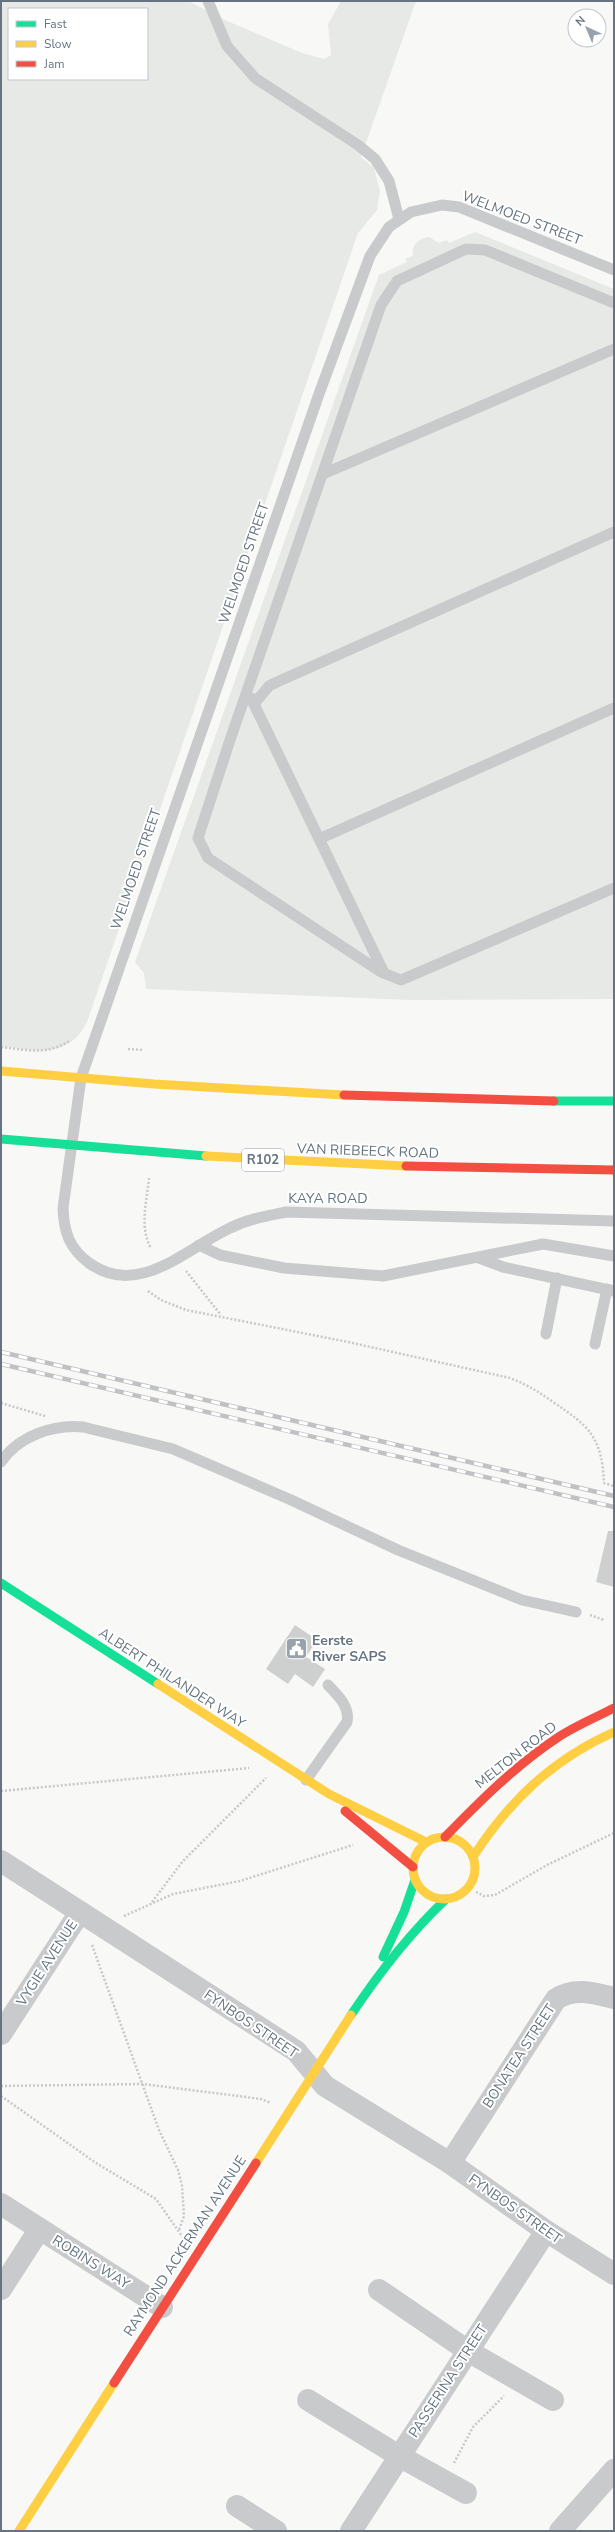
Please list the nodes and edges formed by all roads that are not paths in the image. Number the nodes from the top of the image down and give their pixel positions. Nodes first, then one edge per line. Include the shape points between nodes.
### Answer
1 (208, 1) edge
2 (399, 219) junction
3 (614, 270) edge
4 (614, 304) edge
5 (614, 349) edge
6 (323, 474) junction
7 (614, 532) edge
8 (247, 691) junction
9 (254, 704) junction
10 (614, 708) edge
11 (319, 839) junction
12 (614, 888) edge
13 (384, 974) junction
14 (1, 1071) edge
15 (81, 1078) junction
16 (614, 1100) edge
17 (1, 1139) edge
18 (71, 1147) junction
19 (614, 1170) edge
20 (614, 1221) edge
21 (199, 1245) junction
22 (614, 1256) edge
23 (478, 1258) junction
24 (557, 1278) junction
25 (610, 1290) edge
26 (546, 1334) dead end
27 (595, 1344) dead end
28 (1, 1462) edge
29 (1, 1583) edge
30 (576, 1612) dead end
31 (328, 1685) dead end
32 (614, 1708) edge
33 (614, 1732) edge
34 (306, 1780) junction
35 (329, 1794) junction
36 (445, 1837) junction
37 (426, 1842) junction
38 (473, 1857) junction
39 (1, 1861) edge
40 (413, 1867) junction
41 (415, 1880) junction
42 (446, 1899) junction
43 (80, 1912) junction
44 (376, 1977) junction
45 (614, 1998) edge
46 (1, 2034) edge
47 (313, 2072) junction
48 (450, 2163) junction
49 (1, 2204) edge
50 (40, 2230) junction
51 (546, 2231) junction
52 (614, 2274) edge
53 (1, 2289) edge
54 (378, 2290) dead end
55 (162, 2307) junction
56 (468, 2351) junction
57 (308, 2400) dead end
58 (553, 2400) dead end
59 (399, 2456) junction
60 (614, 2470) edge
61 (466, 2493) dead end
62 (237, 2506) dead end
63 (19, 2531) edge
64 (276, 2531) edge
65 (351, 2531) edge
66 (560, 2531) edge

1 - 2 lane via 227,46 250,73 358,145 384,170
2 - 3 lane, WELMOED STREET via 421,209 442,205 459,207
2 - 15 lane, WELMOED STREET via 389,227 370,256
4 - 6 lane via 485,250 466,249 397,282 381,305
5 - 6 lane
6 - 8 lane
7 - 9 lane via 277,682 269,686
8 - 9 lane
8 - 13 lane via 198,838 202,850 208,858 239,881
9 - 11 lane
10 - 11 lane
11 - 13 lane
12 - 13 lane via 410,977 401,980
14 - 15 street
15 - 16 street via 304,1094
15 - 18 lane, WELMOED STREET
17 - 18 street, VAN RIEBEECK ROAD / R102
18 - 19 street, VAN RIEBEECK ROAD / R102 via 279,1161 456,1169
18 - 21 lane, KAYA ROAD via 63,1208 64,1229 73,1246 85,1260 99,1270 118,1276 141,1275
20 - 21 lane, KAYA ROAD via 286,1212 248,1220
21 - 23 lane via 220,1255 284,1268 383,1276
22 - 23 lane via 543,1244
23 - 24 lane via 503,1267
24 - 25 lane
24 - 26 lane
25 - 27 lane
28 - 30 lane via 28,1438 57,1427 83,1427 173,1449 398,1550 522,1600
29 - 34 street, ALBERT PHILANDER WAY
31 - 34 lane via 348,1711 347,1722
32 - 36 street, MELTON ROAD via 557,1738 535,1754 496,1786
33 - 38 street via 589,1744 541,1777 490,1829
34 - 35 street, ALBERT PHILANDER WAY
35 - 37 street, ALBERT PHILANDER WAY
35 - 40 street, ALBERT PHILANDER WAY
36 - 37 street
36 - 38 street via 462,1843
37 - 40 street via 414,1857
38 - 42 street via 474,1870 468,1887
39 - 43 street, FYNBOS STREET
40 - 41 street
41 - 42 street via 428,1894
41 - 44 street, RAYMOND ACKERMAN AVENUE
42 - 44 street, RAYMOND ACKERMAN AVENUE via 420,1924
43 - 46 street, VYGIE AVENUE
43 - 47 street, FYNBOS STREET via 296,2052
44 - 47 street, RAYMOND ACKERMAN AVENUE
45 - 48 street, BONATEA STREET via 580,1992 556,1999
47 - 48 street, FYNBOS STREET via 330,2089
47 - 55 street, RAYMOND ACKERMAN AVENUE
48 - 51 street, FYNBOS STREET
49 - 50 street, ROBINS WAY
50 - 53 street, ROBINS WAY
50 - 55 street, ROBINS WAY
51 - 52 street, FYNBOS STREET
51 - 56 street, PASSERINA STREET
54 - 56 street
55 - 63 street, RAYMOND ACKERMAN AVENUE
56 - 58 street
56 - 59 street, PASSERINA STREET
57 - 59 street
59 - 61 street
59 - 65 street, PASSERINA STREET
60 - 66 street
62 - 64 street

